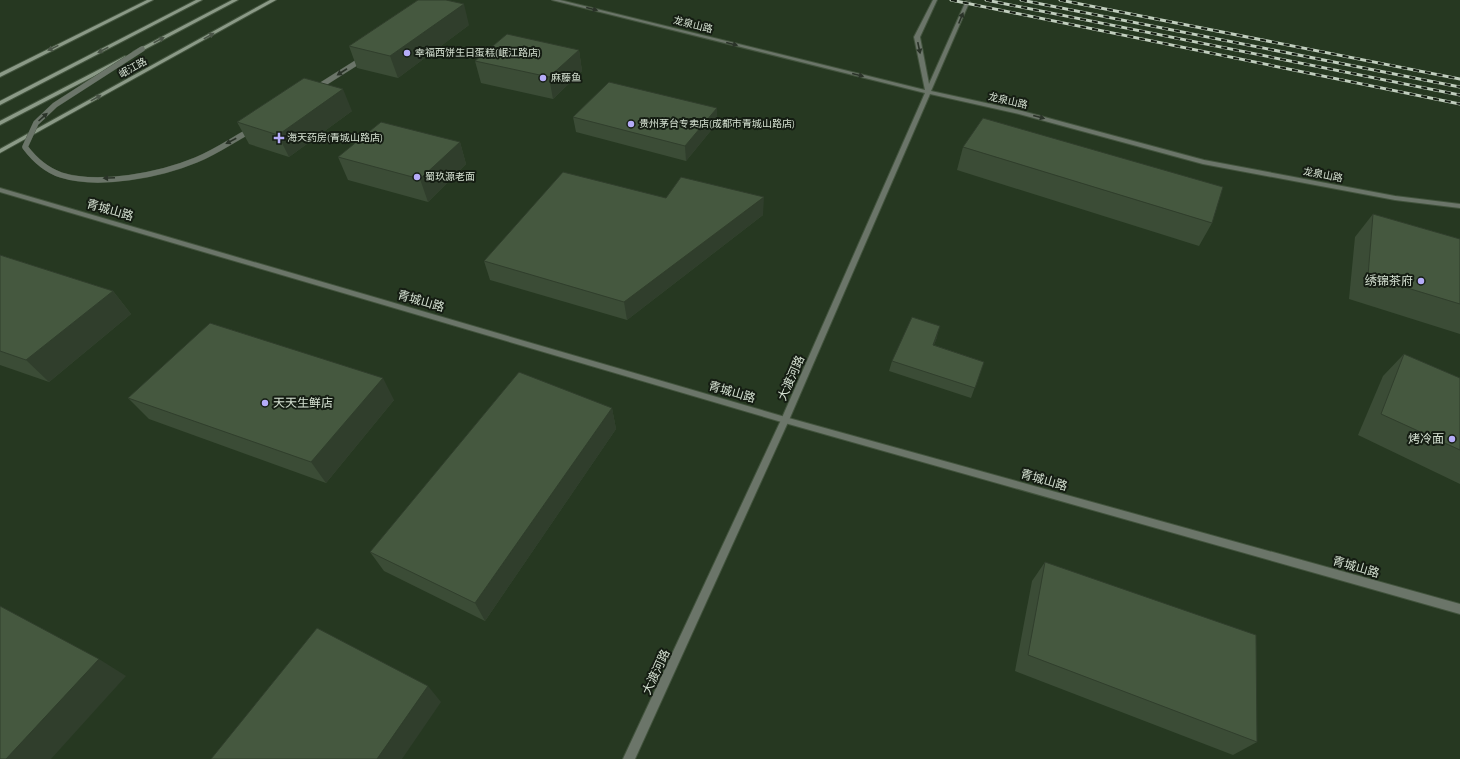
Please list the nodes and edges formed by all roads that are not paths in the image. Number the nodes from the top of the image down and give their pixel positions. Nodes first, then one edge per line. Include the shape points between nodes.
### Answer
1 (151, 0) edge
2 (200, 0) edge
3 (236, 0) edge
4 (274, 0) edge
5 (554, 0) edge
6 (935, 0) edge
7 (967, 4) dead end
8 (142, 49) junction
9 (368, 55) edge
10 (0, 75) edge
11 (928, 92) junction
12 (307, 94) edge
13 (0, 103) edge
14 (0, 123) edge
15 (261, 124) edge
16 (0, 151) edge
17 (0, 190) edge
18 (1460, 206) edge
19 (785, 420) junction
20 (1460, 609) edge
21 (629, 759) edge

1 -> 10 main road
2 -> 13 main road
8 -> 3 main road, 岷江路
16 -> 4 main road, 岷江路
5 -> 11 street, 龙泉山路
6 -> 11 street via 917,37
11 -> 7 street, 大渡河路
8 - 14 main road, 岷江路, bridge
15 -> 8 street, bridge via 196,160 133,177 90,179 61,175 36,162 25,147 36,123 55,105
9 -> 12 street, bridge
11 -> 18 street, 龙泉山路 via 1020,112 1203,162 1395,198
11 - 19 street, 大渡河路
17 - 19 street, 青城山路
19 - 20 street, 青城山路
19 - 21 street, 大渡河路

